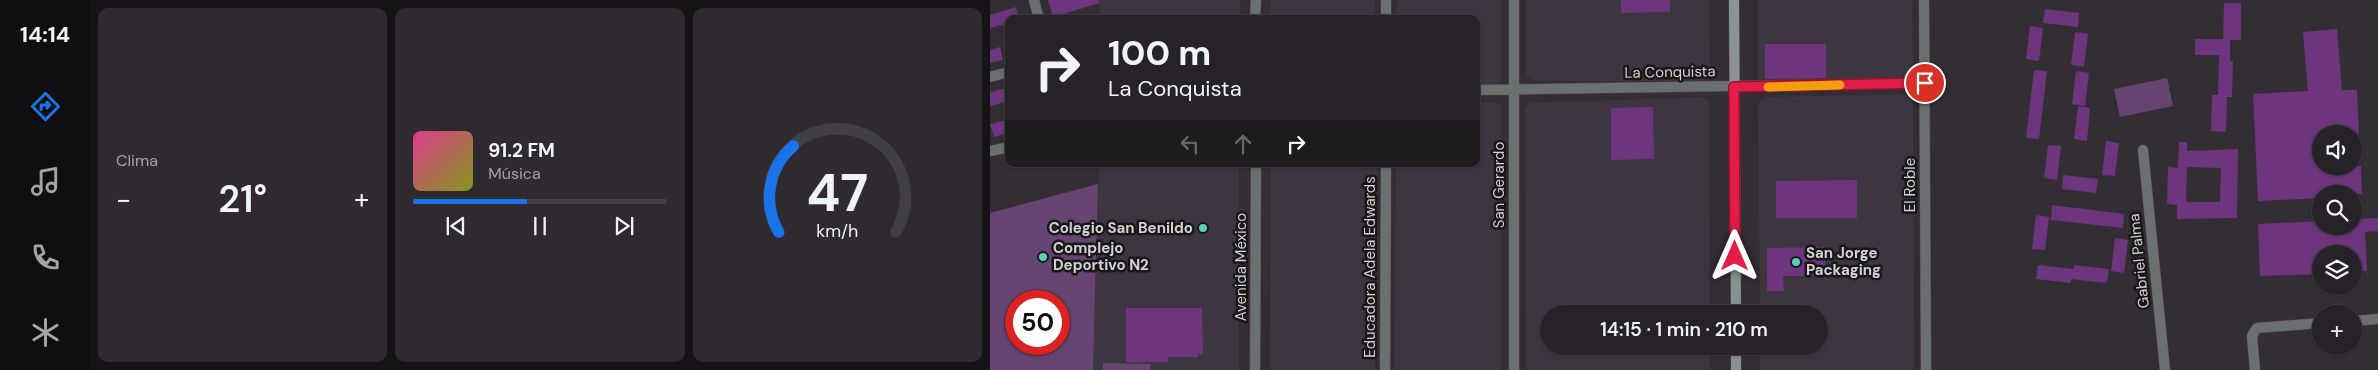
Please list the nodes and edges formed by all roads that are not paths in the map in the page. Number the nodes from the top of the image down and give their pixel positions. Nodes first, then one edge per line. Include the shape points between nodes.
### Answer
1 (1034, 0) edge
2 (1256, 0) edge
3 (1386, 0) edge
4 (1514, 0) edge
5 (1734, 0) edge
6 (1924, 0) edge
7 (1038, 15) edge
8 (1255, 15) edge
9 (1386, 15) edge
10 (1005, 73) edge
11 (990, 76) edge
12 (1925, 83) junction
13 (1734, 87) junction
14 (1480, 90) edge
15 (1514, 90) junction
16 (1005, 148) edge
17 (2143, 150) dead end
18 (990, 151) edge
19 (1256, 167) edge
20 (1386, 167) edge
21 (1736, 305) edge
22 (2378, 319) edge
23 (2362, 320) edge
24 (2312, 324) edge
25 (1736, 355) edge
26 (1256, 370) edge
27 (1385, 370) edge
28 (1514, 370) edge
29 (1736, 370) edge
30 (1926, 370) edge
31 (2165, 370) edge
32 (2255, 370) edge

1 - 7 street
2 - 8 street
3 - 9 street
4 - 15 street, San Gerardo
5 - 13 main road
6 - 12 street, El Roble
10 - 11 street
12 - 13 street, La Conquista
12 - 30 street, El Roble
13 - 15 street, La Conquista
13 - 21 main road
14 - 15 street, La Conquista
15 - 28 street, San Gerardo
16 - 18 street
17 - 31 street, Gabriel Palma
19 - 26 street, Avenida México
20 - 27 street, Educadora Adela Edwards
22 - 23 street
24 - 32 street via 2257,328 2252,336
25 - 29 main road

